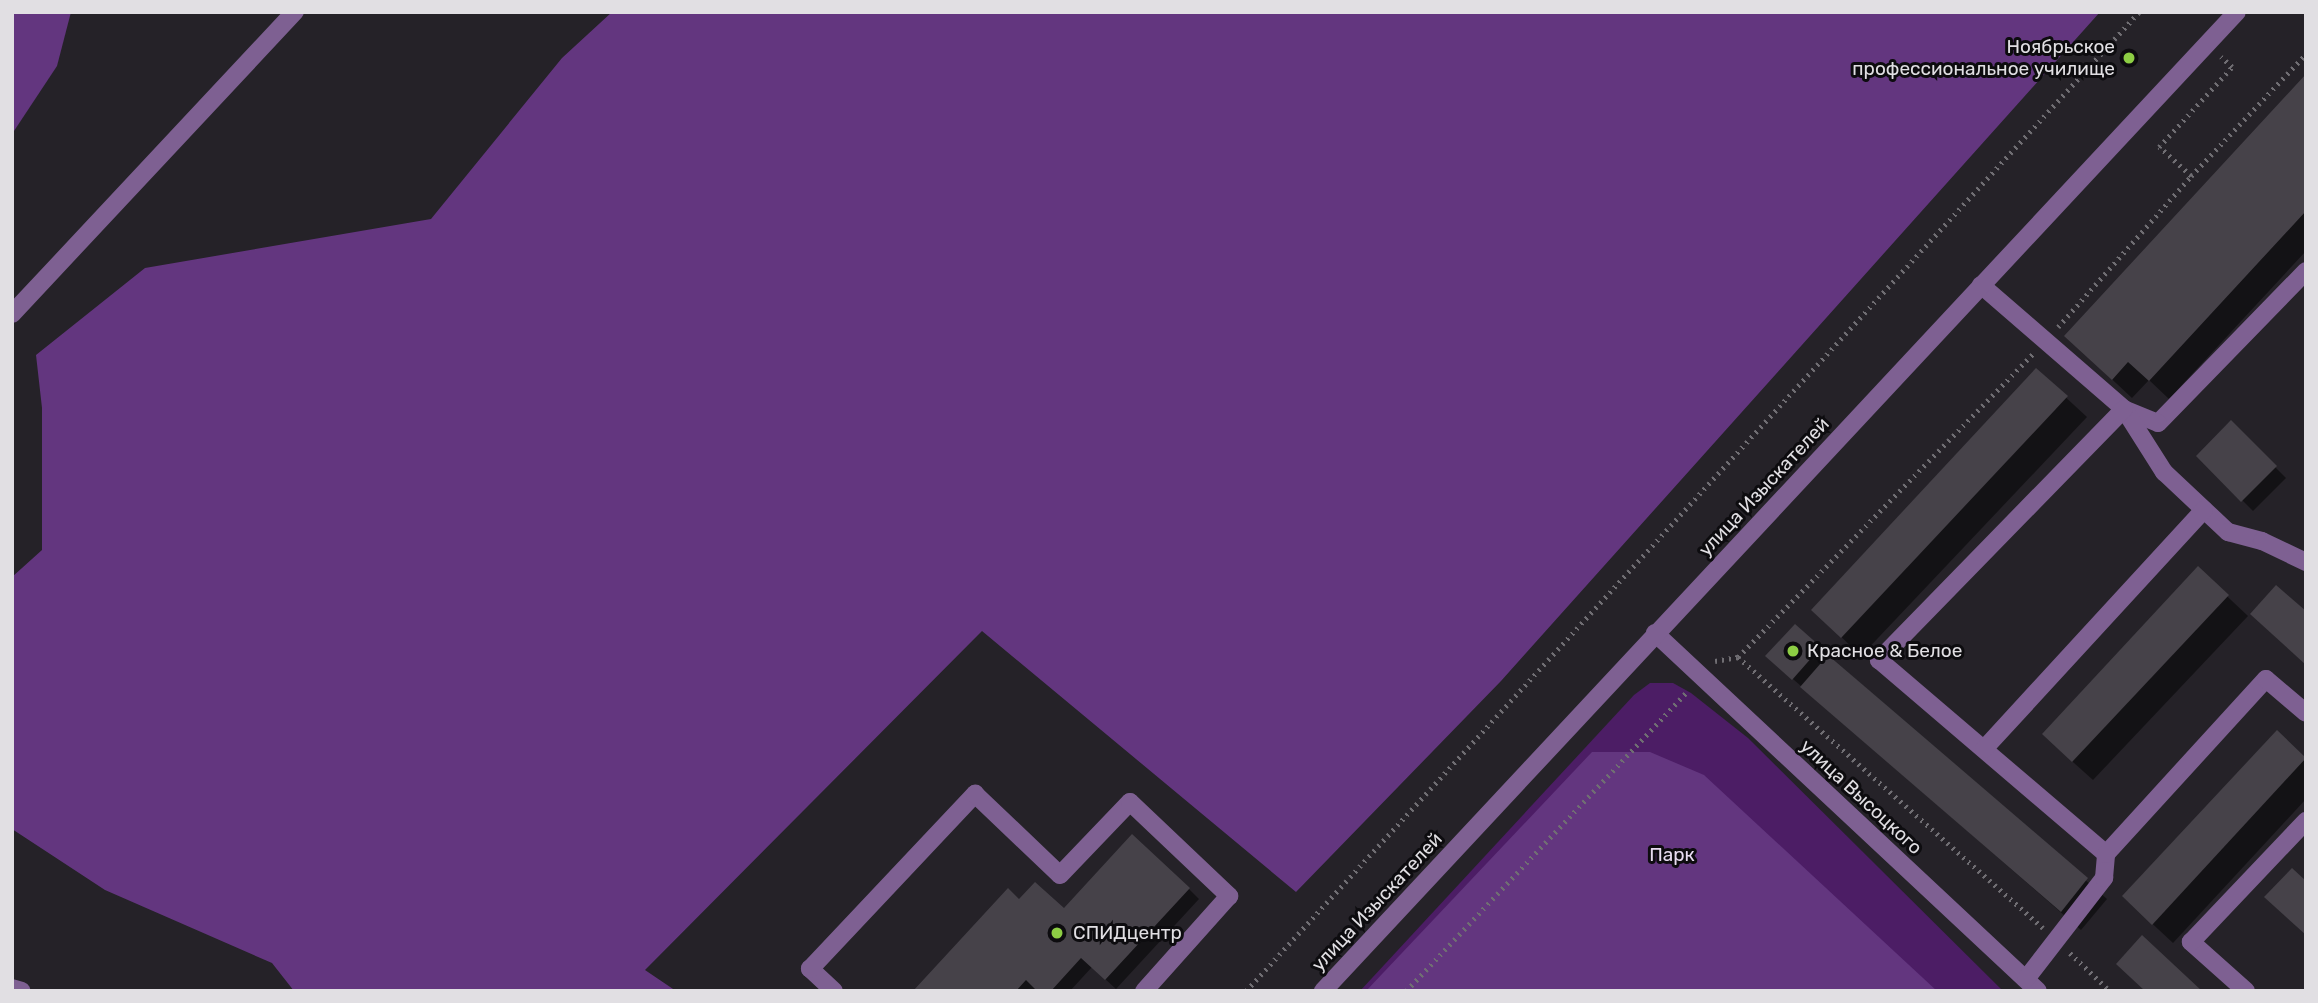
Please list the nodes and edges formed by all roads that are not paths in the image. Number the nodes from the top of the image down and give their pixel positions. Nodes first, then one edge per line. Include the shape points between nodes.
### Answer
1 (295, 12) edge
2 (2236, 12) edge
3 (2306, 271) edge
4 (1981, 285) junction
5 (12, 314) edge
6 (2124, 409) junction
7 (2204, 510) junction
8 (2306, 562) edge
9 (1656, 633) junction
10 (2306, 713) edge
11 (1984, 749) junction
12 (2304, 825) edge
13 (2106, 854) junction
14 (2032, 985) edge
15 (12, 988) edge
16 (22, 991) edge
17 (834, 991) edge
18 (1144, 991) edge
19 (1323, 991) edge
20 (2246, 991) edge

1 - 5 street
2 - 4 street, улица Изыскателей
3 - 6 street via 2158,423
4 - 6 street
4 - 9 street, улица Изыскателей
6 - 7 street via 2164,472
6 - 11 street via 1880,660
7 - 8 street via 2228,532 2262,541
7 - 11 street
9 - 14 street, улица Высоцкого
9 - 19 street, улица Изыскателей
10 - 13 street via 2266,679
11 - 13 street
12 - 20 street via 2191,942
13 - 14 street via 2105,878 2057,940
15 - 16 street
17 - 18 street via 810,970 975,794 1060,874 1130,802 1229,896

